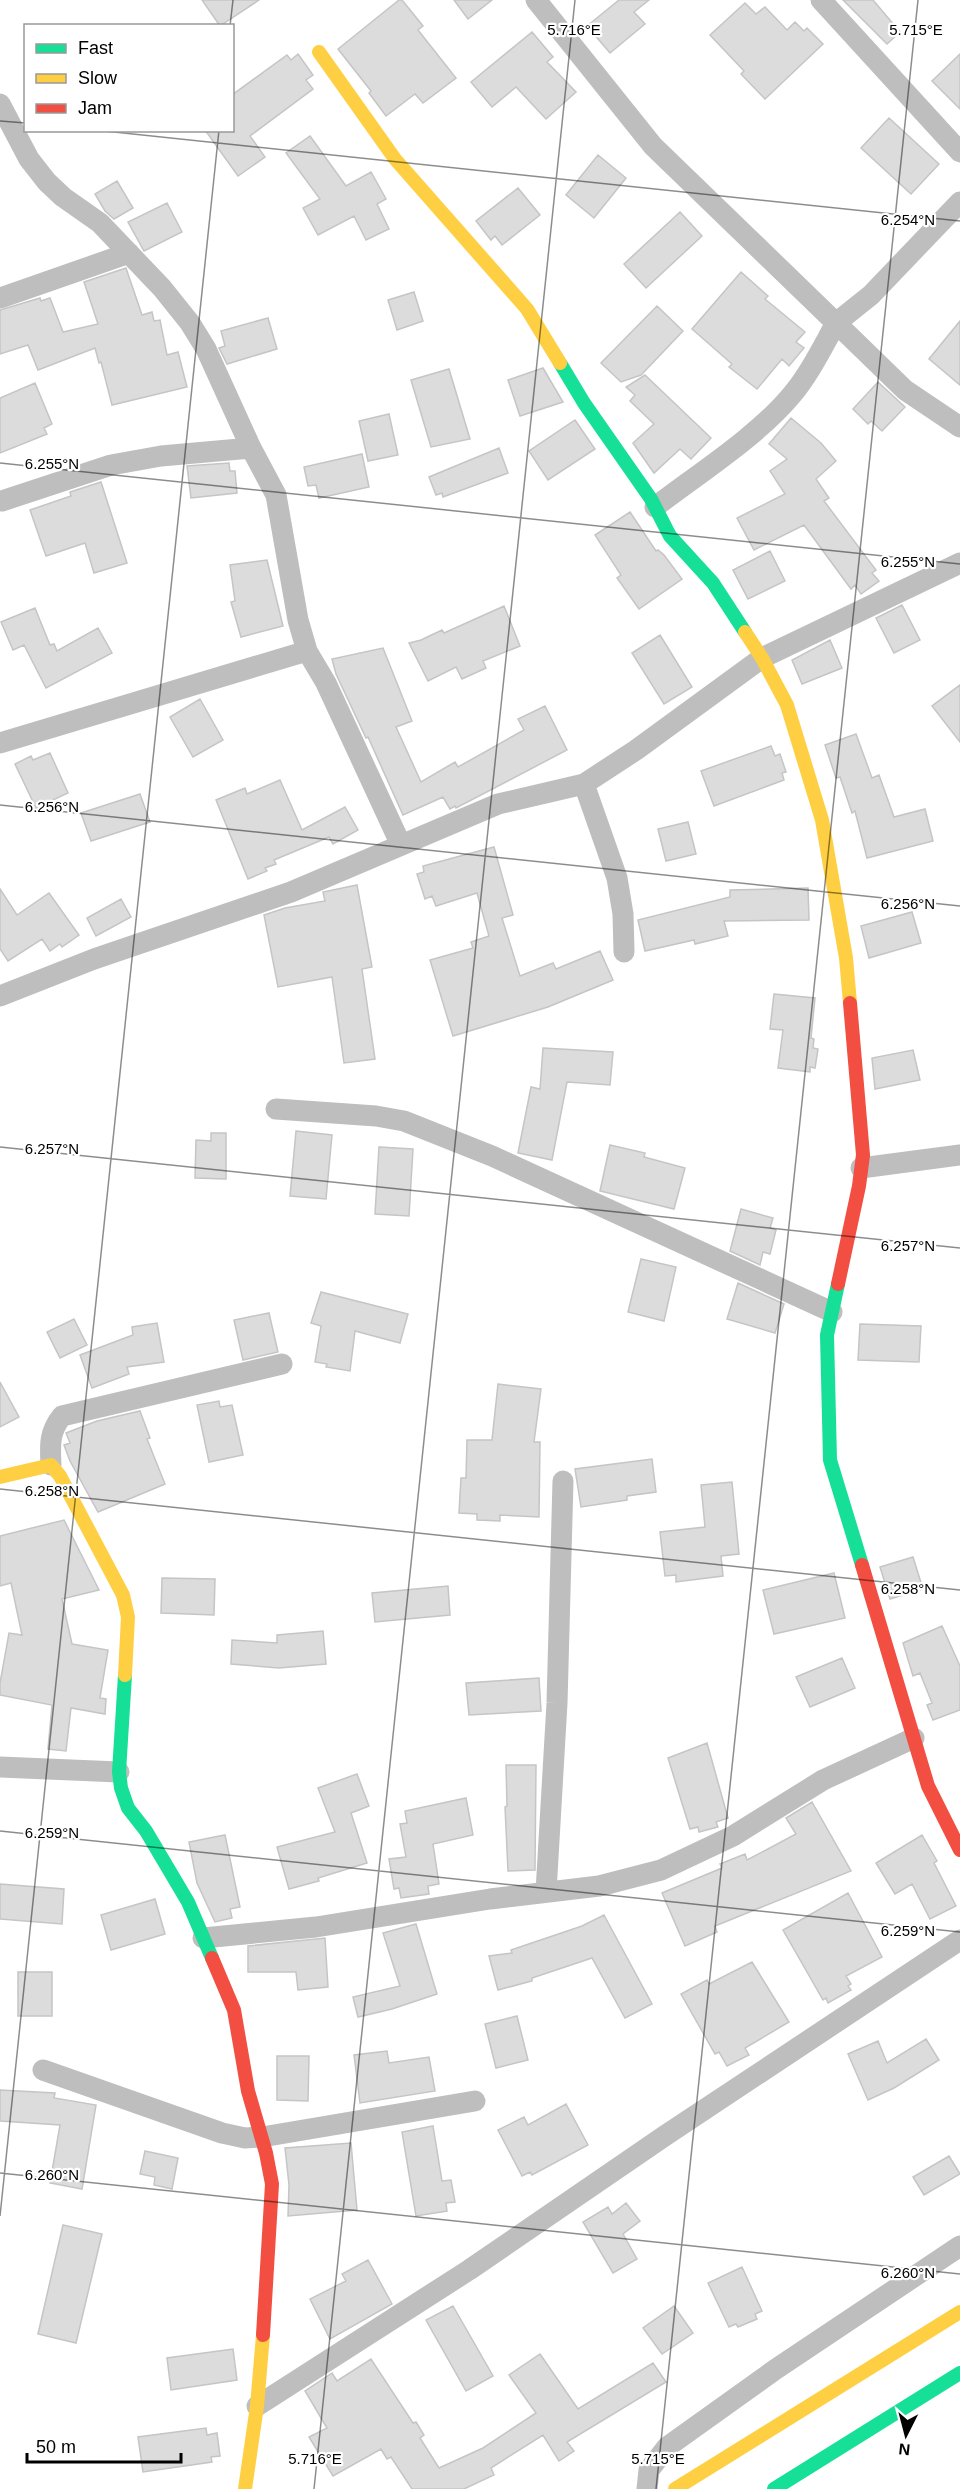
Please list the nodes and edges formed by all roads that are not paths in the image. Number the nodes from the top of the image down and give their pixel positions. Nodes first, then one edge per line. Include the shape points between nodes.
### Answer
1 (536, 0) edge
2 (821, 0) edge
3 (319, 52) dead end
4 (0, 104) edge
5 (960, 152) edge
6 (960, 202) edge
7 (129, 253) junction
8 (0, 298) edge
9 (836, 323) junction
10 (960, 427) edge
11 (251, 448) junction
12 (2, 501) edge
13 (655, 507) junction
14 (960, 563) edge
15 (307, 651) junction
16 (762, 658) junction
17 (0, 743) edge
18 (584, 784) junction
19 (401, 845) junction
20 (624, 952) dead end
21 (0, 996) edge
22 (276, 1109) dead end
23 (960, 1155) edge
24 (861, 1168) junction
25 (832, 1312) junction
26 (282, 1364) dead end
27 (51, 1465) junction
28 (0, 1477) edge
29 (563, 1481) dead end
30 (914, 1738) junction
31 (0, 1767) edge
32 (119, 1772) junction
33 (960, 1850) edge
34 (546, 1892) junction
35 (203, 1938) junction
36 (960, 1940) edge
37 (43, 2070) dead end
38 (475, 2101) dead end
39 (262, 2137) junction
40 (960, 2247) edge
41 (960, 2312) edge
42 (960, 2373) edge
43 (257, 2406) junction
44 (245, 2489) edge
45 (647, 2489) edge
46 (675, 2489) edge
47 (774, 2489) edge

1 - 9 street via 653,146
2 - 5 street
3 - 13 main road via 395,159 527,309 584,403
4 - 7 street via 29,159 47,182 100,223
6 - 9 street via 871,295
7 - 8 street
7 - 11 street via 169,297 207,349
9 - 10 street via 905,390
9 - 13 street via 803,379 767,421
11 - 12 street via 111,465
11 - 15 street via 276,495
13 - 16 main road via 670,536 712,583
14 - 16 street
15 - 17 street
15 - 19 street via 326,683
16 - 18 street
16 - 24 main road via 787,705 822,820 846,958
18 - 19 street via 498,804
18 - 20 street via 617,878
19 - 21 street via 291,892 94,959
22 - 25 street via 404,1121 492,1156
23 - 24 street
24 - 25 main road
25 - 30 main road via 827,1335 830,1460
26 - 27 street via 62,1416 50,1439
27 - 28 main road
27 - 32 main road via 123,1595 128,1617
29 - 34 street via 557,1703
30 - 33 main road via 928,1786
30 - 34 street via 823,1780 733,1836 661,1870 599,1886
31 - 32 street
32 - 35 main road via 128,1808 188,1902
34 - 35 street via 315,1927
35 - 39 main road via 234,2010 248,2091
36 - 43 street via 469,2270
37 - 39 street via 222,2133
38 - 39 street
39 - 43 main road via 272,2184
40 - 45 street via 667,2447 649,2470
41 - 46 main road
42 - 47 main road
43 - 44 main road

